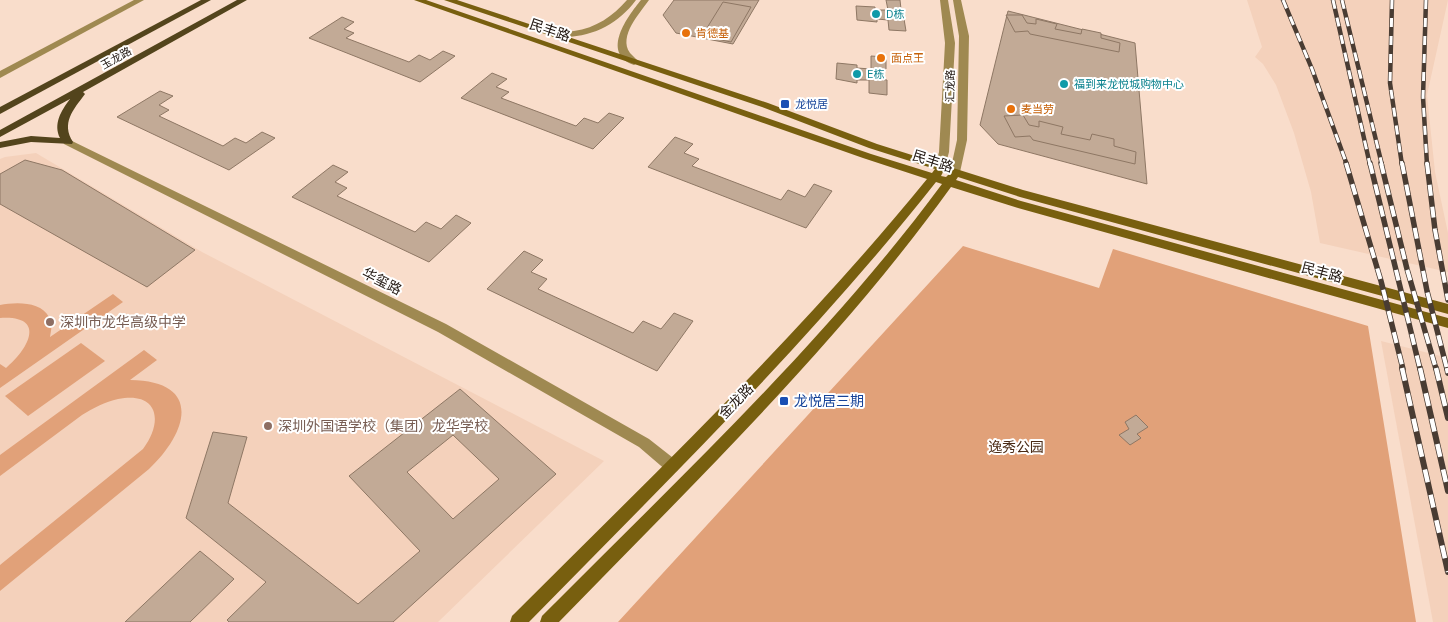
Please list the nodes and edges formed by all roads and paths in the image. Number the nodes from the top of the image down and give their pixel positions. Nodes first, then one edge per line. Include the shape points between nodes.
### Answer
1 (140, 0) edge
2 (207, 0) edge
3 (243, 0) edge
4 (418, 0) edge
5 (448, 0) edge
6 (632, 0) edge
7 (645, 0) edge
8 (944, 0) edge
9 (957, 0) edge
10 (552, 34) junction
11 (634, 62) junction
12 (0, 74) edge
13 (86, 88) junction
14 (0, 111) edge
15 (0, 134) edge
16 (68, 142) junction
17 (0, 145) edge
18 (937, 172) junction
19 (952, 177) junction
20 (1448, 309) edge
21 (1448, 323) edge
22 (672, 466) junction
23 (518, 622) edge
24 (548, 622) edge

1 - 12 street
2 - 14 main road, 玉龙路
3 - 13 main road, 玉龙路
4 - 18 main road, 民丰路 via 867,156
5 - 10 main road, 民丰路
6 - 10 street via 620,14 600,27 576,34
7 - 11 street via 622,40 624,52
8 - 18 street, 汇龙路 via 950,43 944,152
9 - 19 street, 汇龙路 via 964,36 962,140
10 - 11 main road, 民丰路
11 - 18 main road, 民丰路 via 765,105
13 - 15 main road, 玉龙路
13 - 16 main road via 63,118 62,132
16 - 17 main road via 31,139
16 - 22 street, 华玺路 via 442,328 644,443
18 - 19 main road, 民丰路
18 - 22 main road, 金龙路 via 802,332
19 - 20 main road, 民丰路
19 - 21 main road, 民丰路 via 1018,204
19 - 24 main road, 金龙路 via 918,224 821,340
22 - 23 main road, 金龙路

